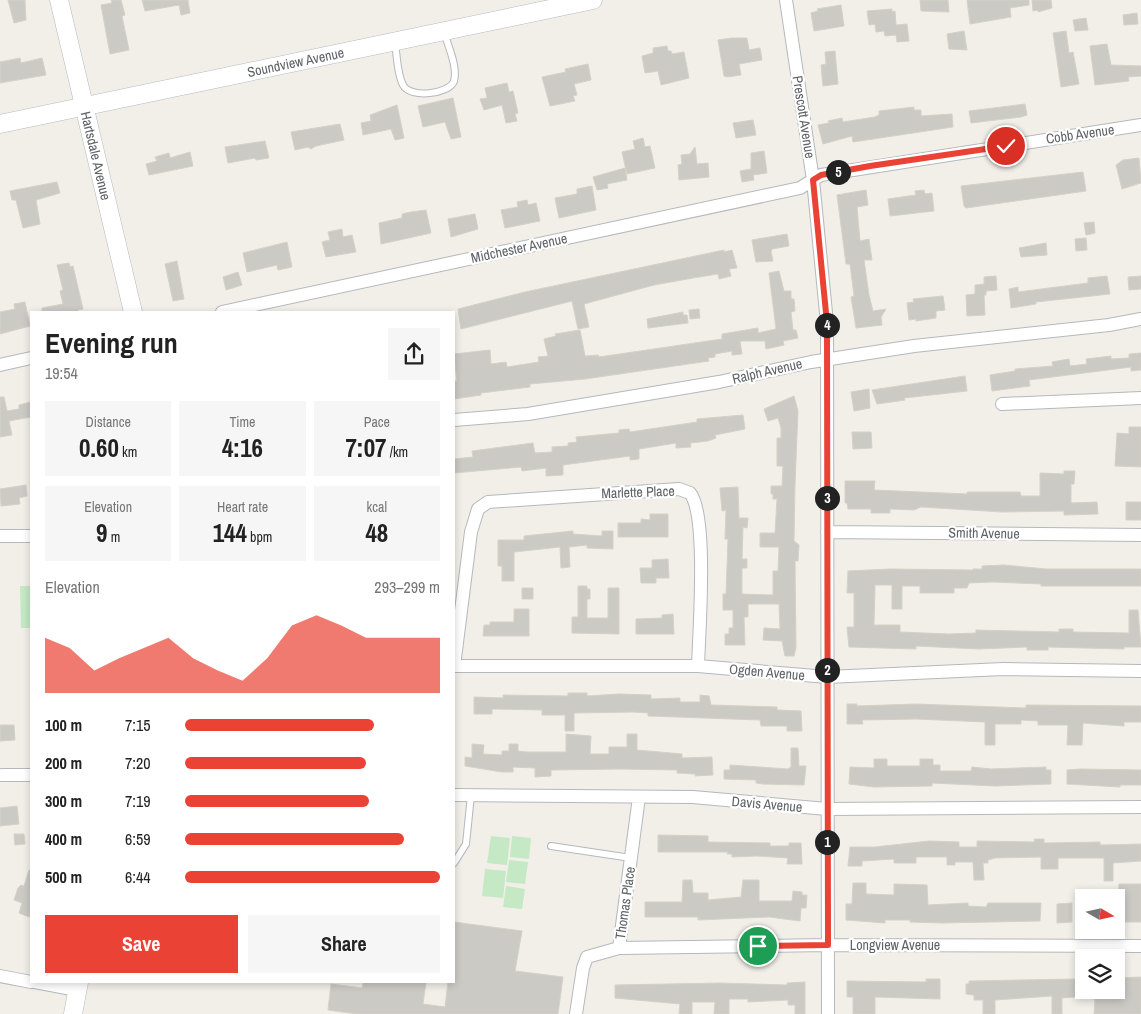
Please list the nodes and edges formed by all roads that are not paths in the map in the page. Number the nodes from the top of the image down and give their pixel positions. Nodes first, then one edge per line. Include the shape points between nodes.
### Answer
1 (59, 0) edge
2 (593, 0) edge
3 (786, 0) edge
4 (444, 31) junction
5 (394, 41) junction
6 (82, 105) junction
7 (0, 124) edge
8 (1141, 126) edge
9 (813, 180) junction
10 (132, 311) edge
11 (227, 311) edge
12 (1141, 319) edge
13 (30, 358) edge
14 (826, 359) junction
15 (0, 364) edge
16 (1141, 398) edge
17 (1002, 404) dead end
18 (455, 420) edge
19 (827, 532) junction
20 (1141, 535) edge
21 (0, 536) edge
22 (30, 536) edge
23 (455, 658) edge
24 (455, 666) edge
25 (698, 666) junction
26 (1141, 671) edge
27 (827, 677) junction
28 (2, 775) dead end
29 (30, 776) edge
30 (455, 795) edge
31 (472, 796) junction
32 (639, 796) junction
33 (1141, 807) edge
34 (826, 809) junction
35 (551, 846) dead end
36 (631, 858) junction
37 (455, 860) edge
38 (828, 945) junction
39 (1141, 946) edge
40 (619, 948) junction
41 (0, 976) edge
42 (30, 981) edge
43 (44, 983) edge
44 (78, 986) edge
45 (73, 1014) edge
46 (576, 1014) edge
47 (828, 1014) edge

1 - 6 street, Hartsdale Avenue
2 - 4 street, Soundview Avenue
3 - 9 street, Prescott Avenue
4 - 5 street, Soundview Avenue
4 - 5 lane via 454,70 453,85 425,94 408,91 403,85
5 - 6 street, Soundview Avenue
6 - 7 street, Soundview Avenue
6 - 10 street, Hartsdale Avenue
8 - 9 street, Cobb Avenue via 870,166 821,175
9 - 11 street, Midchester Avenue via 800,188
9 - 14 street, Prescott Avenue via 827,323
12 - 14 street, Ralph Avenue
13 - 15 street
14 - 18 street, Ralph Avenue via 719,382 547,411
14 - 19 street, Prescott Avenue
16 - 17 street
19 - 20 street, Smith Avenue
19 - 27 street, Prescott Avenue
21 - 22 street
23 - 25 street, Marlette Place via 471,532 478,509 488,502 679,489 690,493 698,508
24 - 25 street, Ogden Avenue
25 - 27 street, Ogden Avenue
26 - 27 street, Ogden Avenue via 1003,669
27 - 34 street, Prescott Avenue
28 - 29 street
30 - 31 street, Davis Avenue
31 - 32 street, Davis Avenue
31 - 37 lane via 466,844
32 - 34 street, Davis Avenue via 693,797
32 - 36 street, Thomas Place
33 - 34 street, Davis Avenue
34 - 38 street, Prescott Avenue
35 - 36 lane
36 - 40 street, Thomas Place
38 - 39 street, Longview Avenue
38 - 40 street, Longview Avenue
38 - 47 street, Prescott Avenue
40 - 46 street, Thomas Place via 587,957
41 - 42 street
43 - 44 street
44 - 45 street

